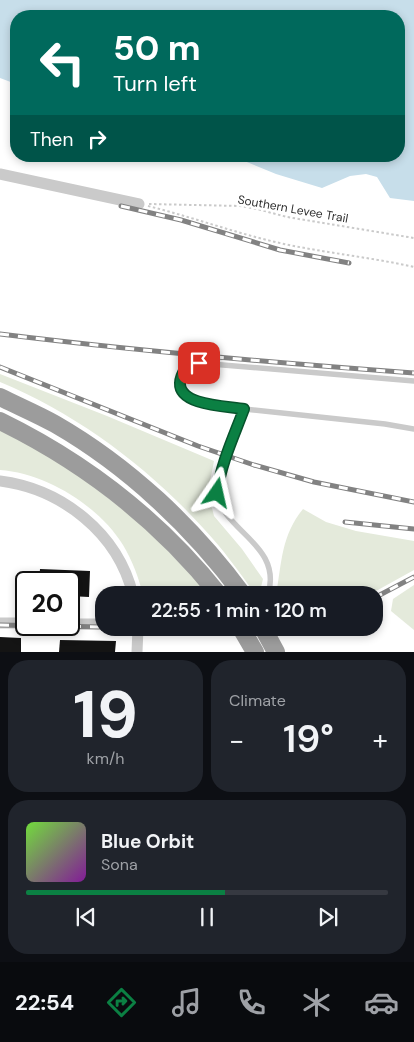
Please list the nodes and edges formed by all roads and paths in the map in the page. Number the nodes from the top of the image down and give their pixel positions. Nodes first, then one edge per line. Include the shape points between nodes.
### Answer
1 (0, 174) edge
2 (139, 204) junction
3 (414, 238) edge
4 (414, 267) edge
5 (414, 381) edge
6 (0, 397) edge
7 (244, 409) junction
8 (0, 421) edge
9 (414, 429) edge
10 (0, 480) edge
11 (130, 586) edge
12 (212, 586) edge
13 (236, 586) edge
14 (269, 586) edge
15 (0, 623) edge
16 (15, 623) edge
17 (80, 624) edge
18 (95, 624) edge
19 (138, 636) edge
20 (246, 636) edge
21 (267, 636) edge
22 (138, 652) edge
23 (255, 652) edge
24 (276, 652) edge

1 - 2 street
2 - 3 path, Southern Levee Trail via 240,206
2 - 4 path via 267,240
5 - 7 lane via 199,363 187,365 180,384 182,394 200,402
6 - 13 highway via 54,424 117,467 173,515
7 - 9 lane
7 - 14 lane via 226,456 217,493 228,515 268,563
8 - 12 highway via 43,443 112,489 159,530
10 - 11 street via 33,488 75,509 110,544
15 - 16 street
17 - 18 street
19 - 22 street
20 - 23 highway, bridge
21 - 24 highway

